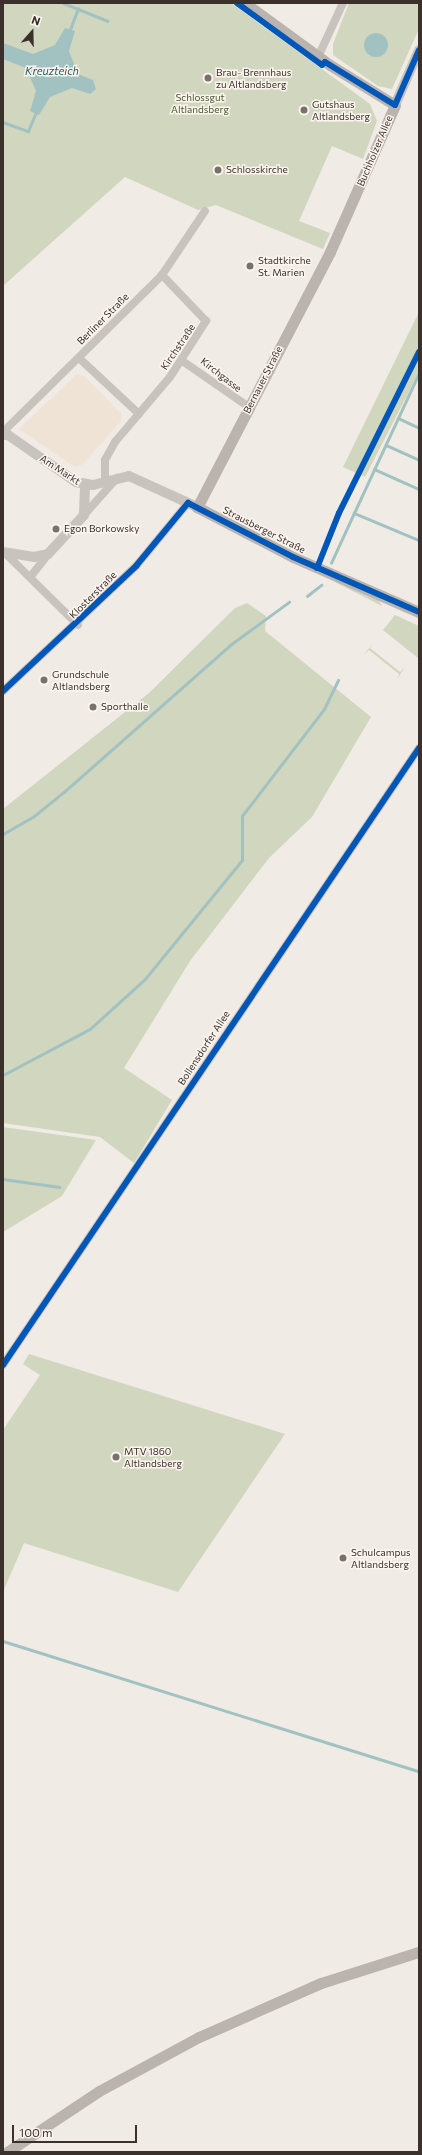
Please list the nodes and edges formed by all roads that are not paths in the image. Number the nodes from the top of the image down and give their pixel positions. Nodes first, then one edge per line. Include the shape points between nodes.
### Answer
1 (245, 3) edge
2 (343, 3) edge
3 (419, 50) edge
4 (318, 57) junction
5 (395, 105) junction
6 (205, 211) dead end
7 (330, 252) joint
8 (162, 275) junction
9 (79, 358) junction
10 (181, 360) junction
11 (249, 407) junction
12 (139, 414) junction
13 (3, 432) edge
14 (3, 435) edge
15 (119, 476) junction
16 (105, 480) junction
17 (85, 486) junction
18 (192, 505) junction
19 (84, 515) junction
20 (4, 553) edge
21 (48, 554) junction
22 (31, 576) junction
23 (419, 612) edge
24 (78, 625) junction
25 (3, 691) edge
26 (419, 748) edge
27 (4, 1360) edge
28 (419, 1952) edge
29 (7, 2152) edge

1 - 4 main road
2 - 4 street
3 - 5 street, Buchholzer Allee
4 - 5 main road
5 - 7 main road, Buchholzer Allee
6 - 8 street, Berliner Straße
7 - 11 main road, Bernauer Straße
8 - 9 street, Berliner Straße
8 - 10 street, Kirchstraße via 206,321
9 - 12 street
9 - 13 street, Berliner Straße
10 - 11 street, Kirchgasse
10 - 12 street, Kirchstraße
11 - 18 main road, Bernauer Straße
12 - 16 street via 105,460
14 - 17 street, Am Markt
15 - 16 street, Strausberger Straße
15 - 18 street, Strausberger Straße via 141,479
15 - 19 street
16 - 17 street, Am Markt
17 - 19 street
18 - 23 main road, Strausberger Straße via 293,557
18 - 24 street, Klosterstraße
19 - 21 street
20 - 21 street via 34,557
20 - 22 street
21 - 22 street
22 - 24 street
24 - 25 street, Klosterstraße via 56,639
26 - 27 street, Bollensdorfer Allee
28 - 29 main road via 321,1983 199,2037 99,2091

